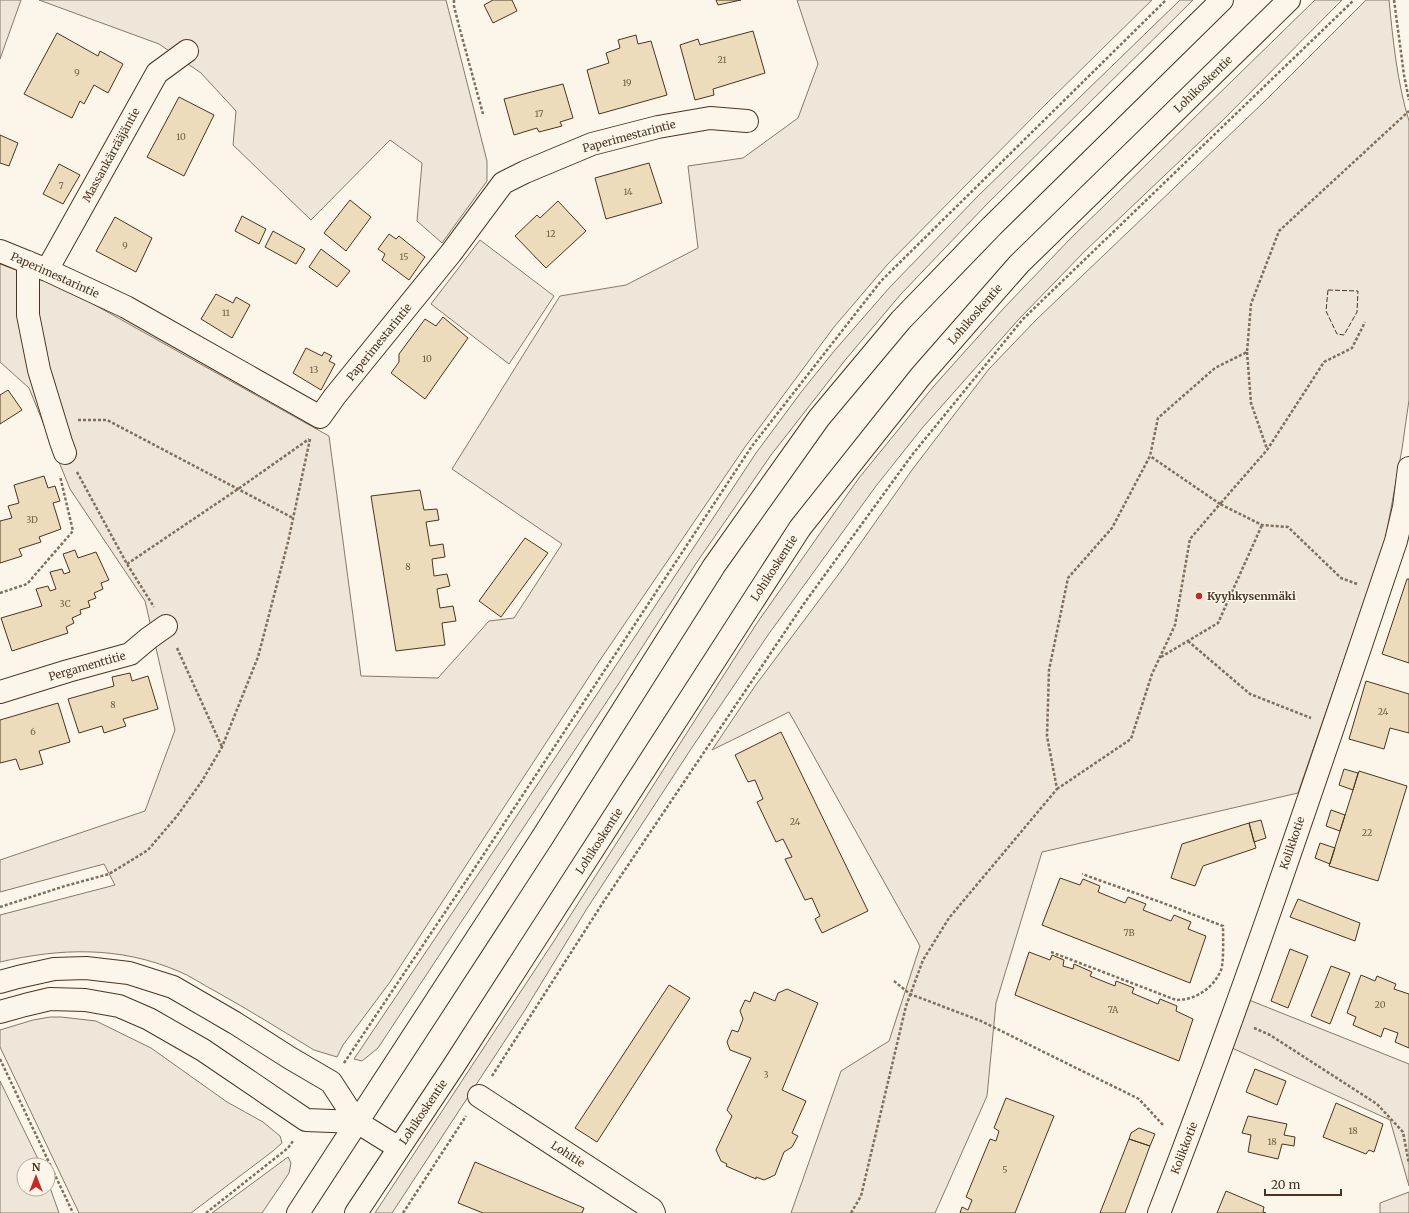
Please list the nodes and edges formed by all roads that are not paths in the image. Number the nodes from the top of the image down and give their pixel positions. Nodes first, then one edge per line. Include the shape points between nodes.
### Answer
1 (1222, 0) edge
2 (1290, 0) edge
3 (187, 51) dead end
4 (747, 121) dead end
5 (0, 251) edge
6 (37, 266) junction
7 (67, 456) road end
8 (1409, 468) edge
9 (166, 626) road end
10 (0, 692) edge
11 (0, 982) edge
12 (0, 1012) edge
13 (476, 1101) road end
14 (357, 1122) junction
15 (398, 1148) junction
16 (298, 1213) edge
17 (356, 1213) edge
18 (654, 1213) edge
19 (1158, 1213) edge

1 - 14 main road via 998,220 901,320 819,418 714,566 542,838
2 - 15 main road, Lohikoskentie via 1019,264 920,377 800,528 462,1054
3 - 6 main road, Massankärrääjäntie via 157,73
4 - 6 main road, Paperimestarintie via 710,118 658,127 592,144 503,183 451,253 320,417 126,307
5 - 6 main road, Paperimestarintie
6 - 7 main road, Massankärrääjäntie via 28,315 40,370
8 - 19 main road, Kolikkotie via 1396,541 1231,1019
9 - 10 main road, Pergamenttitie via 130,654
11 - 14 main road via 54,969 86,968 129,973 173,987 236,1022 331,1082
12 - 14 main road via 50,999 86,1000 119,1006 149,1019 203,1050 306,1120
13 - 18 main road, Lohitie via 652,1209
14 - 15 main road
14 - 16 main road
15 - 17 main road, Lohikoskentie

